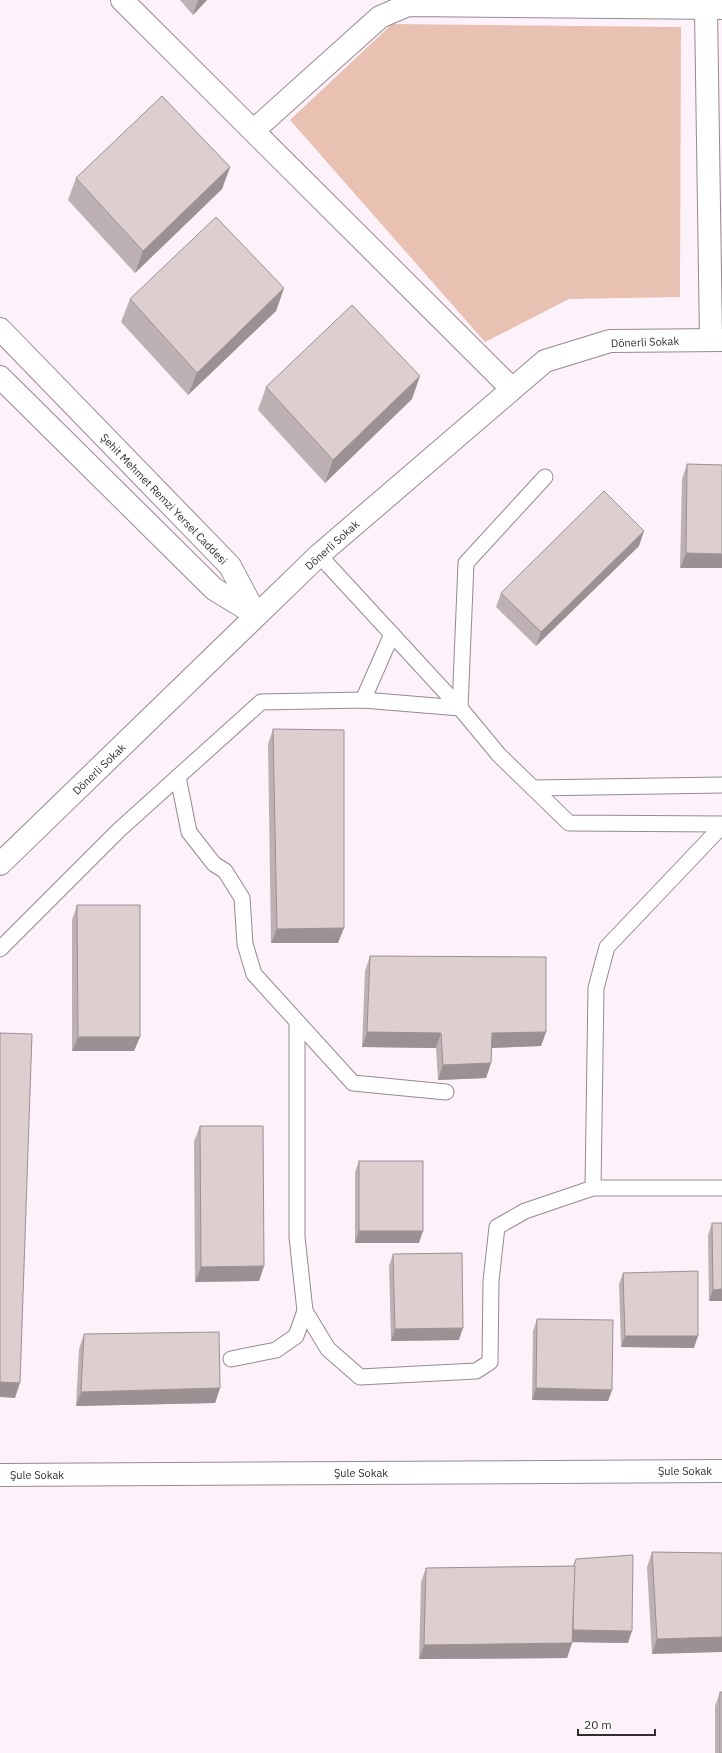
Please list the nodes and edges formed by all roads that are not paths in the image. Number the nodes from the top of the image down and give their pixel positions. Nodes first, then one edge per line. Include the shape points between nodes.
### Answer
1 (122, 0) edge
2 (714, 8) edge
3 (254, 130) junction
4 (0, 329) edge
5 (717, 340) edge
6 (0, 377) edge
7 (512, 389) junction
8 (545, 477) dead end
9 (319, 555) junction
10 (256, 615) junction
11 (392, 634) junction
12 (363, 700) junction
13 (460, 708) junction
14 (178, 777) junction
15 (722, 785) edge
16 (533, 788) junction
17 (722, 825) edge
18 (0, 864) edge
19 (0, 949) edge
20 (297, 1022) junction
21 (446, 1092) dead end
22 (593, 1188) junction
23 (722, 1188) edge
24 (305, 1311) junction
25 (231, 1359) dead end
26 (722, 1471) edge
27 (0, 1475) edge

1 - 3 street
2 - 3 street via 408,5 380,17
2 - 5 street
3 - 7 street
4 - 10 street, Şehit Mehmet Remzi Yersel Caddesi via 230,566
5 - 7 street, Dönerli Sokak via 610,341 545,361
6 - 10 street via 214,589
7 - 9 street, Dönerli Sokak
8 - 13 lane via 466,563
9 - 10 street, Dönerli Sokak
9 - 11 lane
10 - 18 street, Dönerli Sokak
11 - 12 lane
11 - 13 lane
12 - 13 lane
12 - 14 lane via 261,702
13 - 16 lane via 499,755
14 - 19 lane via 119,830
14 - 20 lane via 189,832 214,864 225,871 242,898 245,944 254,974
15 - 16 lane
16 - 17 lane via 569,823
17 - 22 lane via 607,947 596,988
20 - 21 lane via 352,1083
20 - 24 lane via 297,1237
22 - 23 lane
22 - 24 lane via 525,1211 497,1227 491,1281 490,1362 476,1371 360,1377 328,1349
24 - 25 lane via 296,1336 276,1350
26 - 27 street, Şule Sokak

